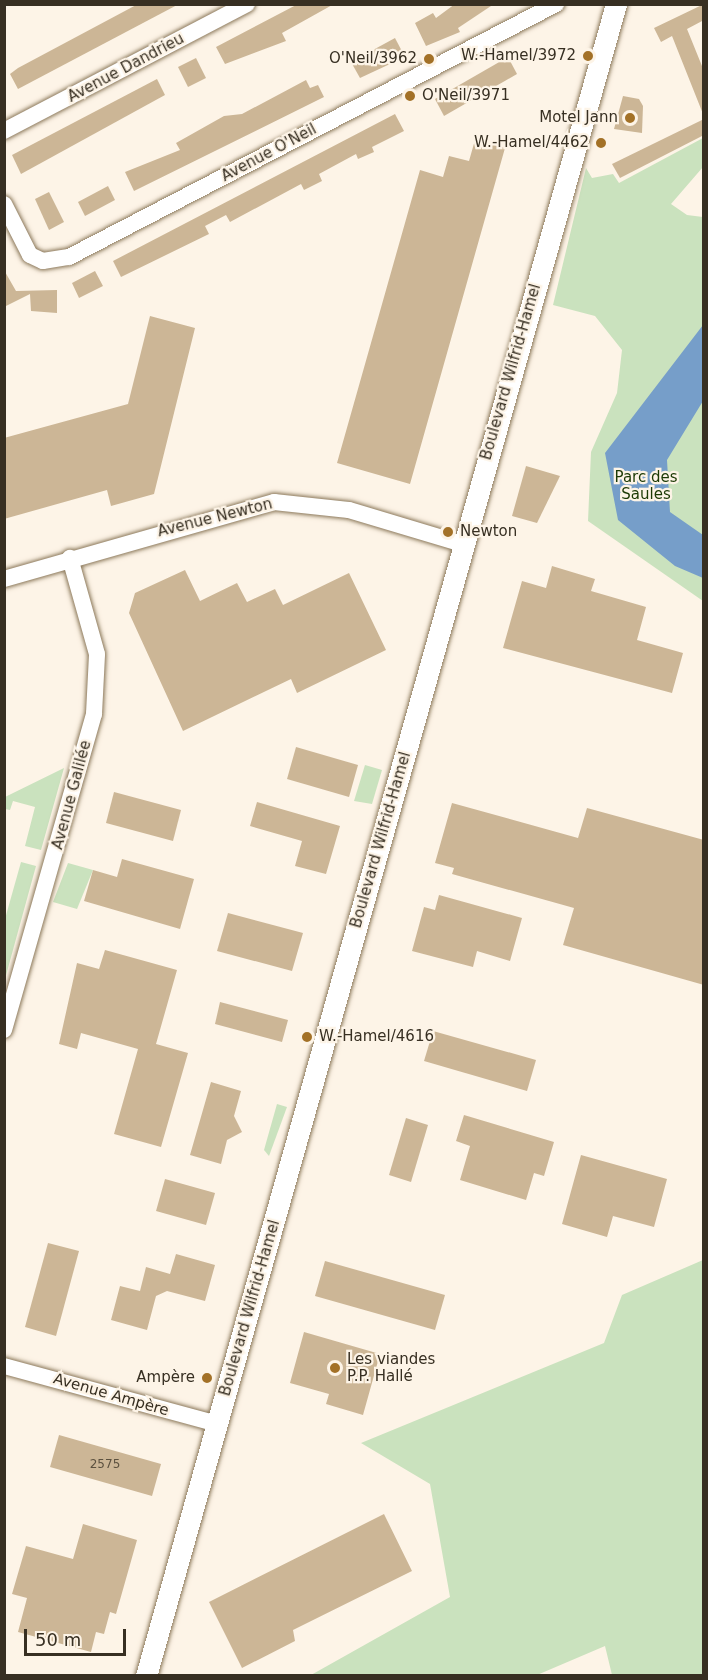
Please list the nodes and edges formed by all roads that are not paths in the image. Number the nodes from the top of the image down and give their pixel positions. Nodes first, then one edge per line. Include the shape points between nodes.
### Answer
1 (247, 4) edge
2 (556, 4) edge
3 (616, 4) edge
4 (4, 131) edge
5 (4, 204) edge
6 (462, 544) junction
7 (70, 558) junction
8 (4, 579) edge
9 (4, 1030) edge
10 (4, 1366) edge
11 (218, 1424) junction
12 (146, 1676) edge

1 - 4 street, Avenue Dandrieu
2 - 5 street, Avenue O'Neil via 69,257 43,261 30,255
3 - 6 main road, Boulevard Wilfrid-Hamel
6 - 7 street, Avenue Newton via 349,510 274,502
6 - 11 main road, Boulevard Wilfrid-Hamel
7 - 8 street, Avenue Newton
7 - 9 street, Avenue Galilée via 97,654 94,714
10 - 11 street, Avenue Ampère
11 - 12 main road, Boulevard Wilfrid-Hamel

